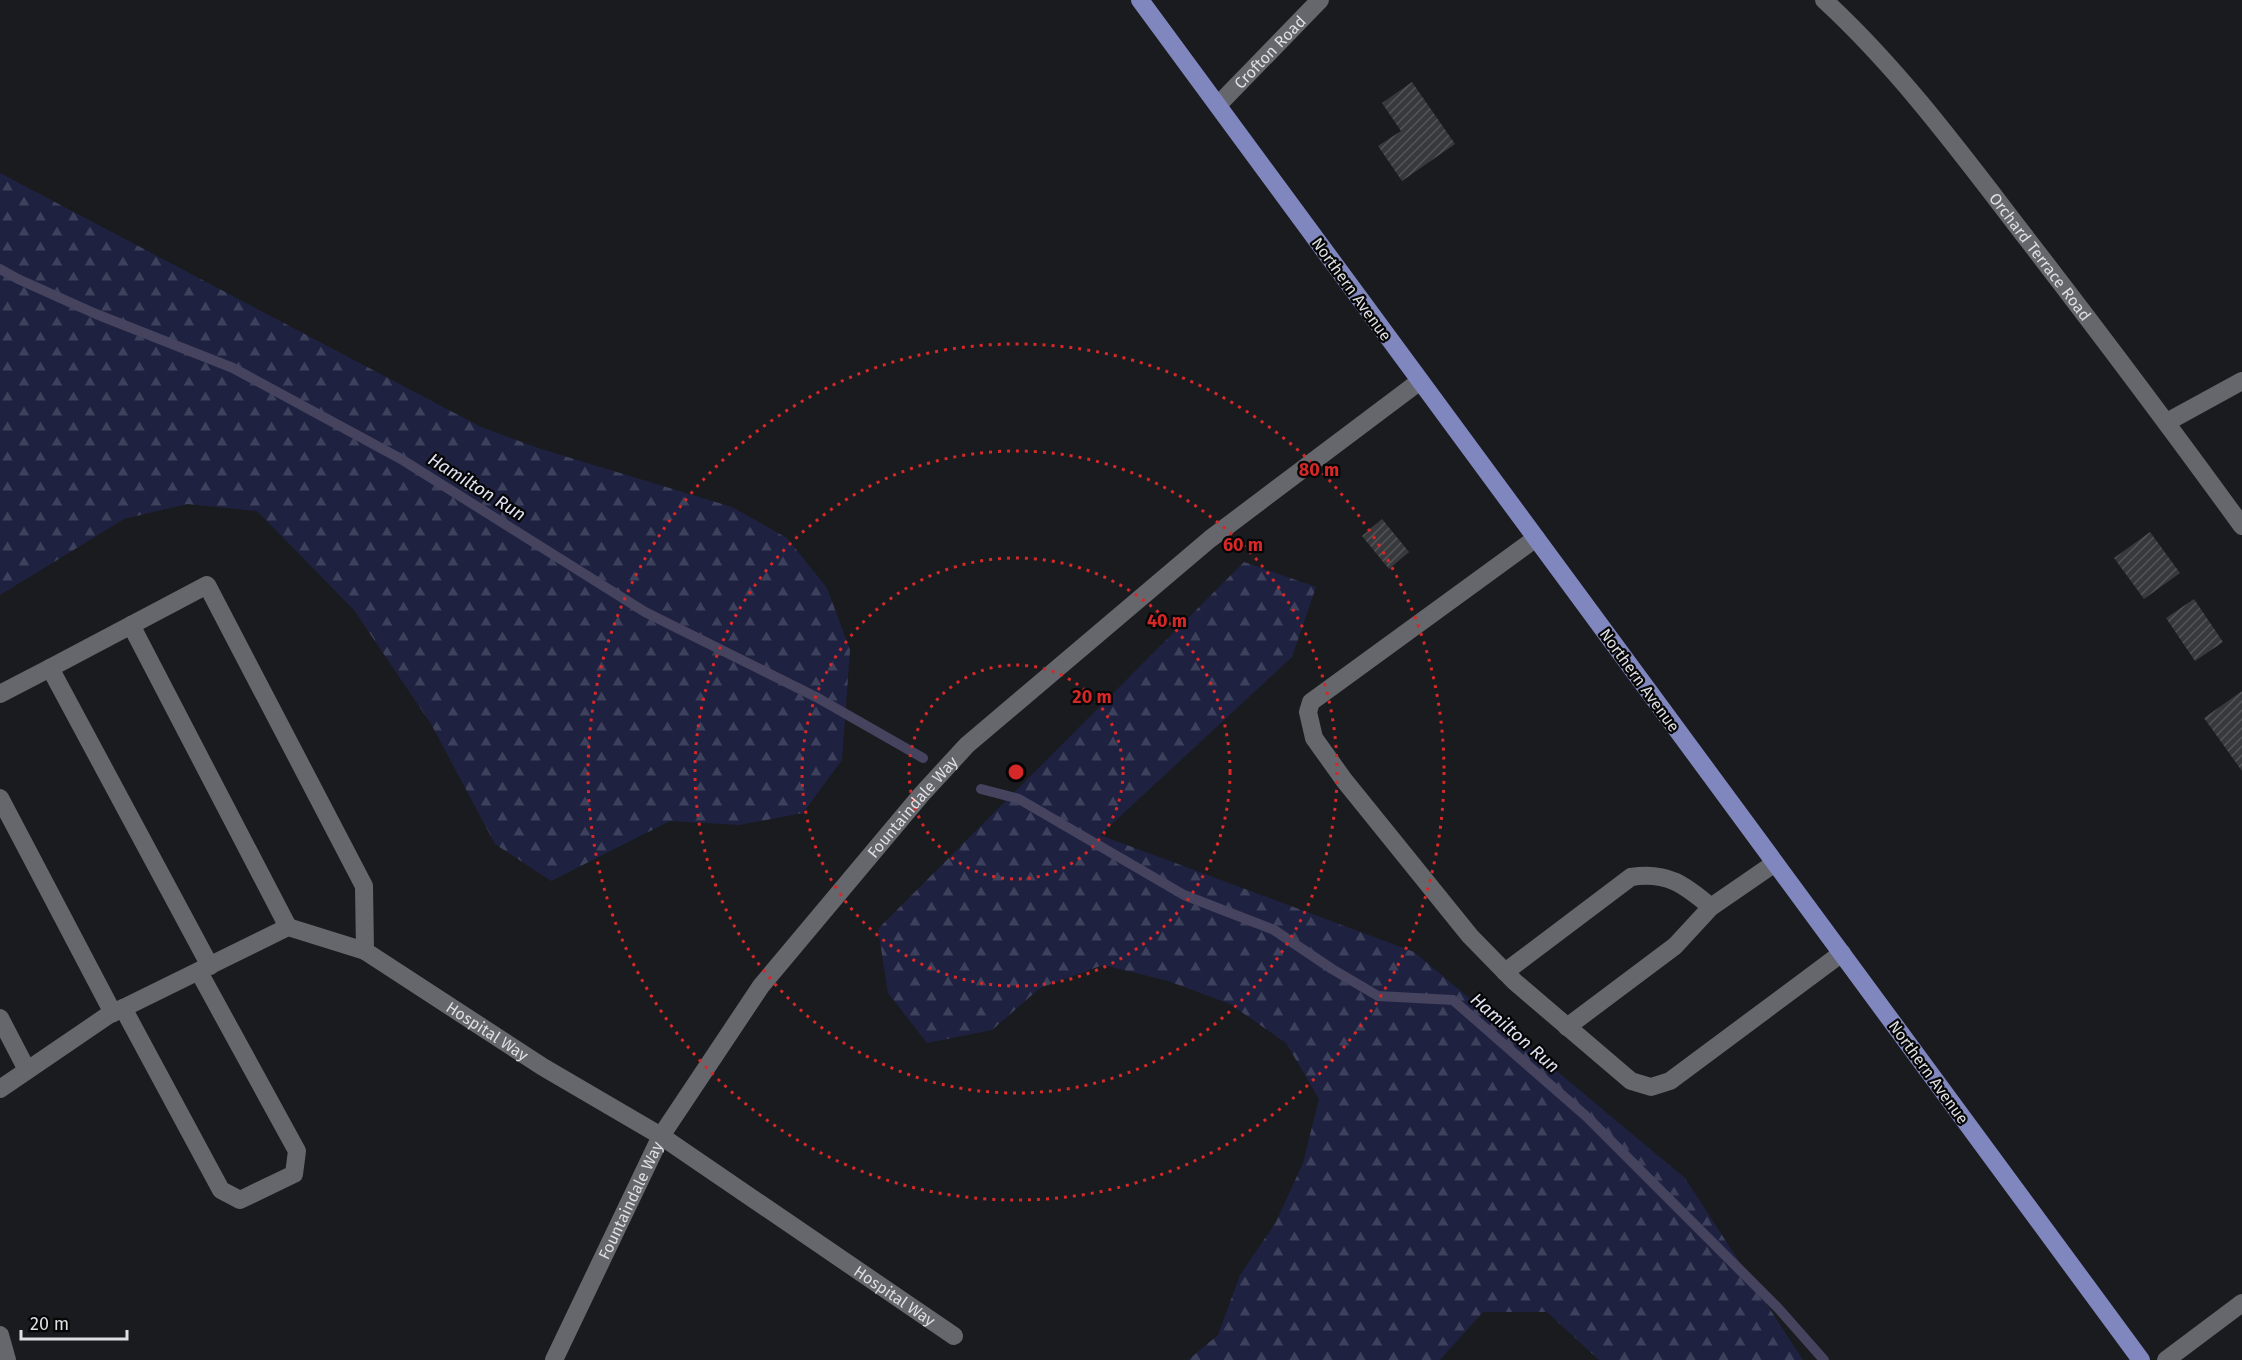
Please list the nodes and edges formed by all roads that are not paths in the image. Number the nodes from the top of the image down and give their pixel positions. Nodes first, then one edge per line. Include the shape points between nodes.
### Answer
1 (1140, 0) edge
2 (1320, 0) edge
3 (1824, 0) edge
4 (1218, 105) junction
5 (1420, 381) junction
6 (2242, 381) edge
7 (2167, 422) junction
8 (2242, 526) edge
9 (1536, 538) junction
10 (131, 625) junction
11 (50, 668) junction
12 (0, 694) edge
13 (0, 798) edge
14 (1775, 863) junction
15 (1711, 907) junction
16 (288, 927) junction
17 (364, 951) junction
18 (1842, 953) junction
19 (204, 969) junction
20 (1505, 972) junction
21 (118, 1010) junction
22 (0, 1018) edge
23 (1567, 1027) junction
24 (27, 1070) junction
25 (0, 1089) edge
26 (661, 1136) junction
27 (2242, 1303) edge
28 (0, 1335) edge
29 (954, 1336) dead end
30 (6, 1360) edge
31 (554, 1360) edge
32 (2141, 1360) edge
33 (2166, 1360) edge

1 - 4 main road, Northern Avenue
2 - 4 street, Crofton Road
3 - 7 street, Orchard Terrace Road via 1926,107
4 - 5 main road, Northern Avenue
5 - 9 main road, Northern Avenue
5 - 26 street, Fountaindale Way via 1210,539 967,745 760,986
6 - 7 street
7 - 8 street, Orchard Terrace Road
9 - 14 main road, Northern Avenue
9 - 20 street via 1322,692 1311,702 1308,712 1314,738 1344,780 1470,936
10 - 11 street
10 - 16 street
10 - 17 street via 207,585 364,886
11 - 12 street
11 - 19 street
13 - 21 street
14 - 15 street
14 - 18 main road, Northern Avenue
15 - 20 street via 1688,888 1665,877 1631,877
15 - 23 street via 1675,946
16 - 17 street, Hospital Way
16 - 19 street
17 - 26 street, Hospital Way via 543,1067
18 - 23 street via 1670,1081 1651,1087 1631,1081
18 - 32 main road, Northern Avenue
19 - 21 street
19 - 21 street via 297,1151 294,1174 240,1200 221,1190
20 - 23 street
21 - 24 street
22 - 24 street
24 - 25 street
26 - 29 street, Hospital Way
26 - 31 street, Fountaindale Way
27 - 33 street
28 - 30 street

